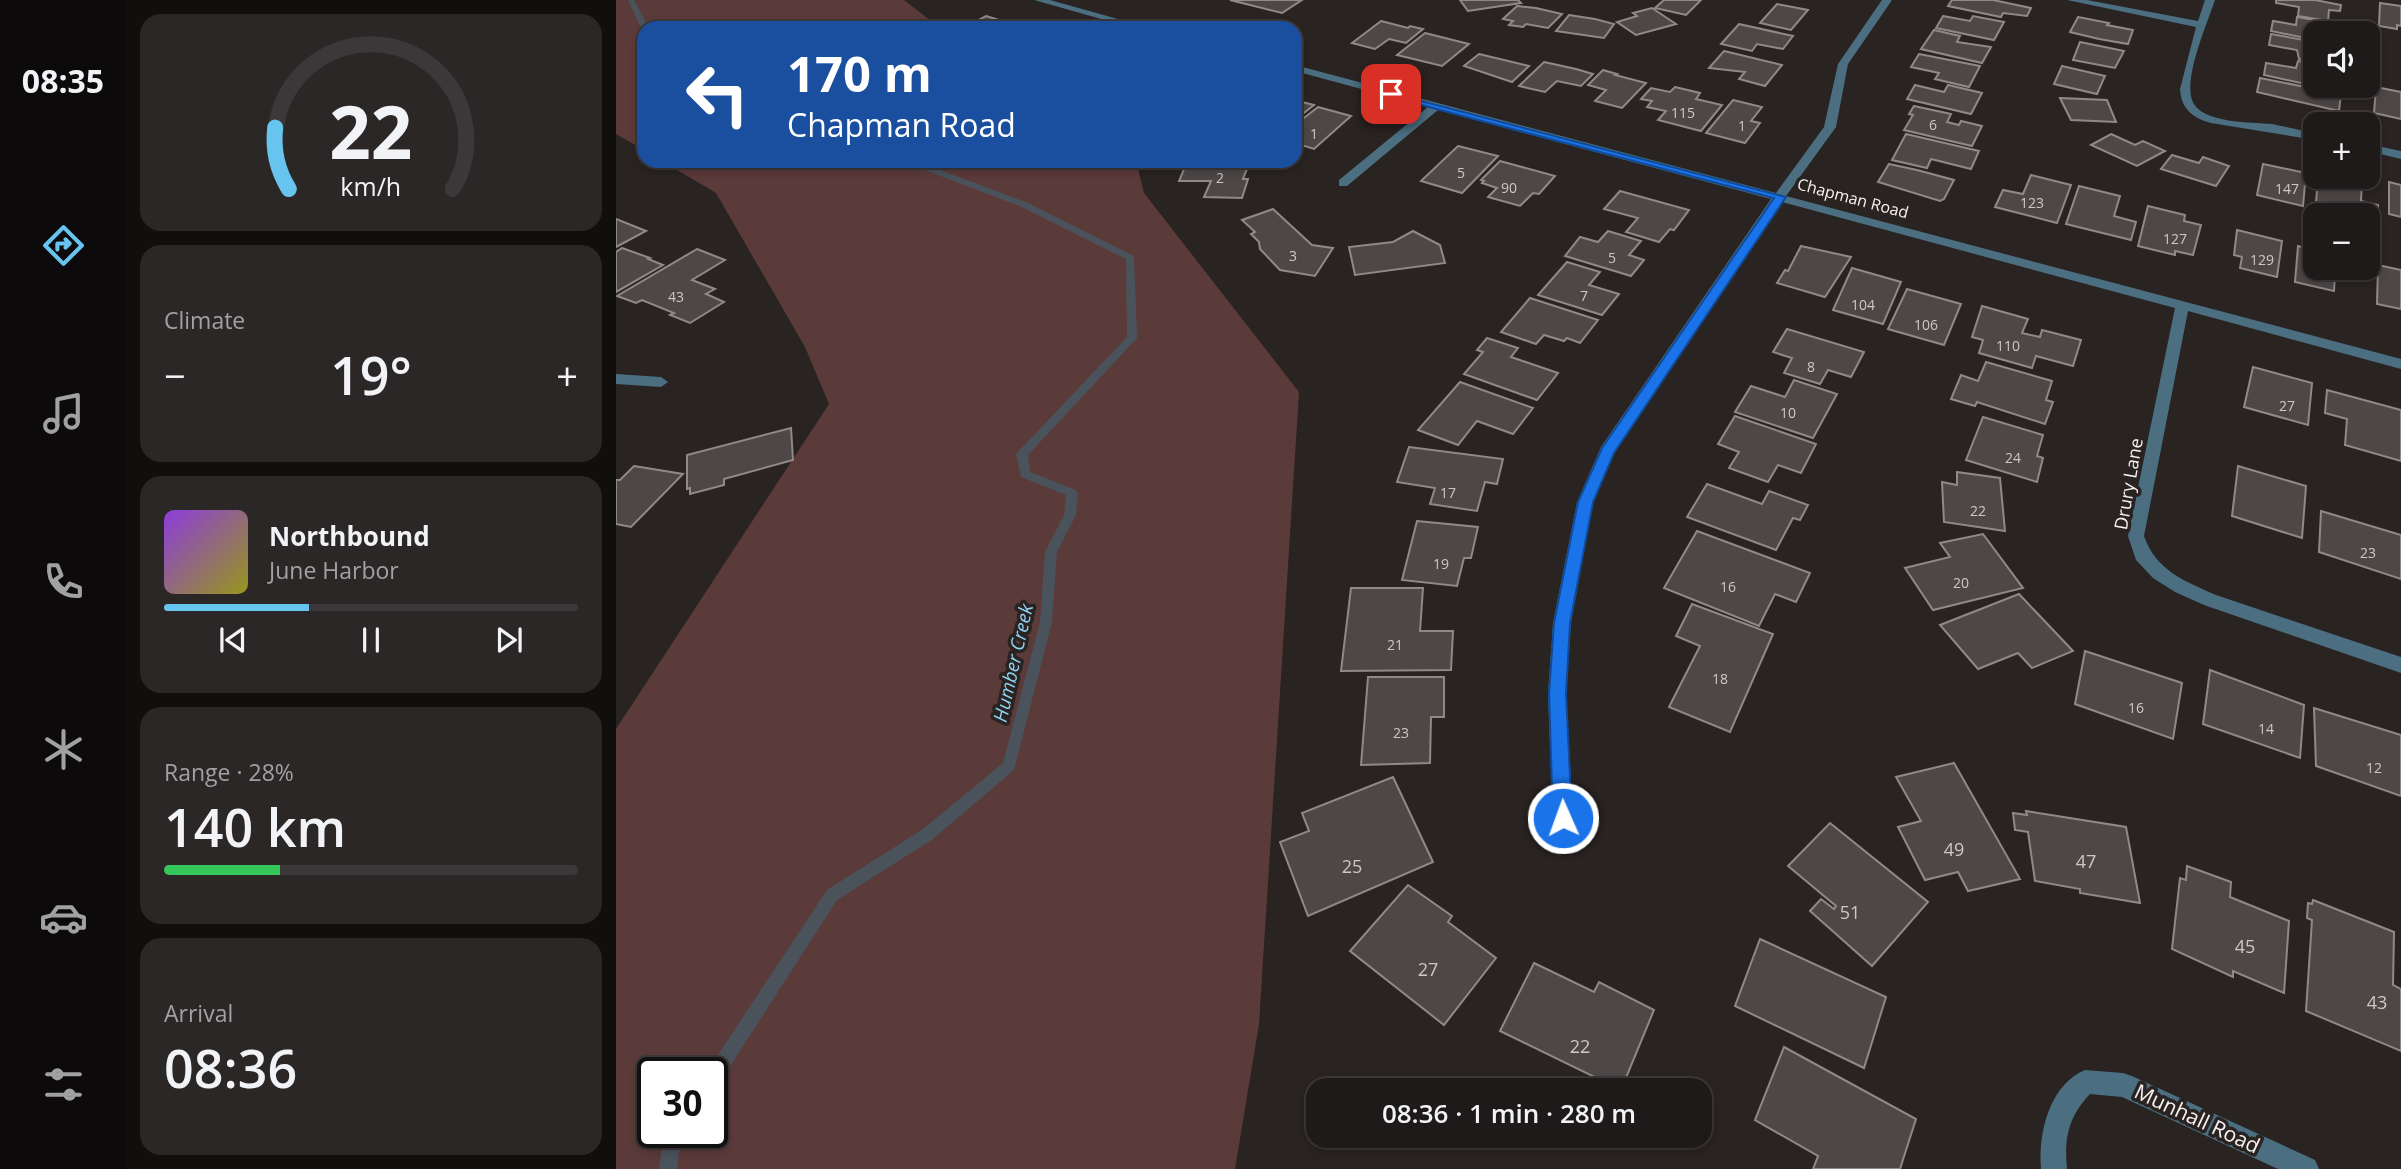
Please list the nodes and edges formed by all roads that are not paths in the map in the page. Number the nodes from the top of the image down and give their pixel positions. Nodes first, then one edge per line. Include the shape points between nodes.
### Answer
1 (1039, 0) edge
2 (1887, 0) edge
3 (2072, 0) edge
4 (2210, 0) edge
5 (1118, 21) edge
6 (2202, 25) junction
7 (1302, 70) edge
8 (1436, 106) junction
9 (2303, 134) edge
10 (2380, 151) edge
11 (2401, 155) edge
12 (1343, 183) dead end
13 (1780, 197) junction
14 (2182, 306) junction
15 (2401, 364) edge
16 (616, 379) edge
17 (662, 382) dead end
18 (2401, 665) edge
19 (1563, 818) dead end
20 (2054, 1169) edge
21 (2305, 1169) edge

1 - 5 street
2 - 13 street via 1843,64 1830,127
3 - 6 street
4 - 6 street
6 - 9 street via 2186,90 2189,107 2216,121
7 - 8 street, Chapman Road
8 - 12 street
8 - 13 street, Chapman Road
10 - 11 street
13 - 14 street, Chapman Road
13 - 19 street via 1607,452 1585,502 1562,623 1557,694
14 - 15 street, Chapman Road
14 - 18 street, Drury Lane via 2136,536 2142,555 2159,573 2210,600
16 - 17 street
20 - 21 street, Munhall Road via 2051,1149 2056,1125 2068,1098 2085,1082 2123,1085

